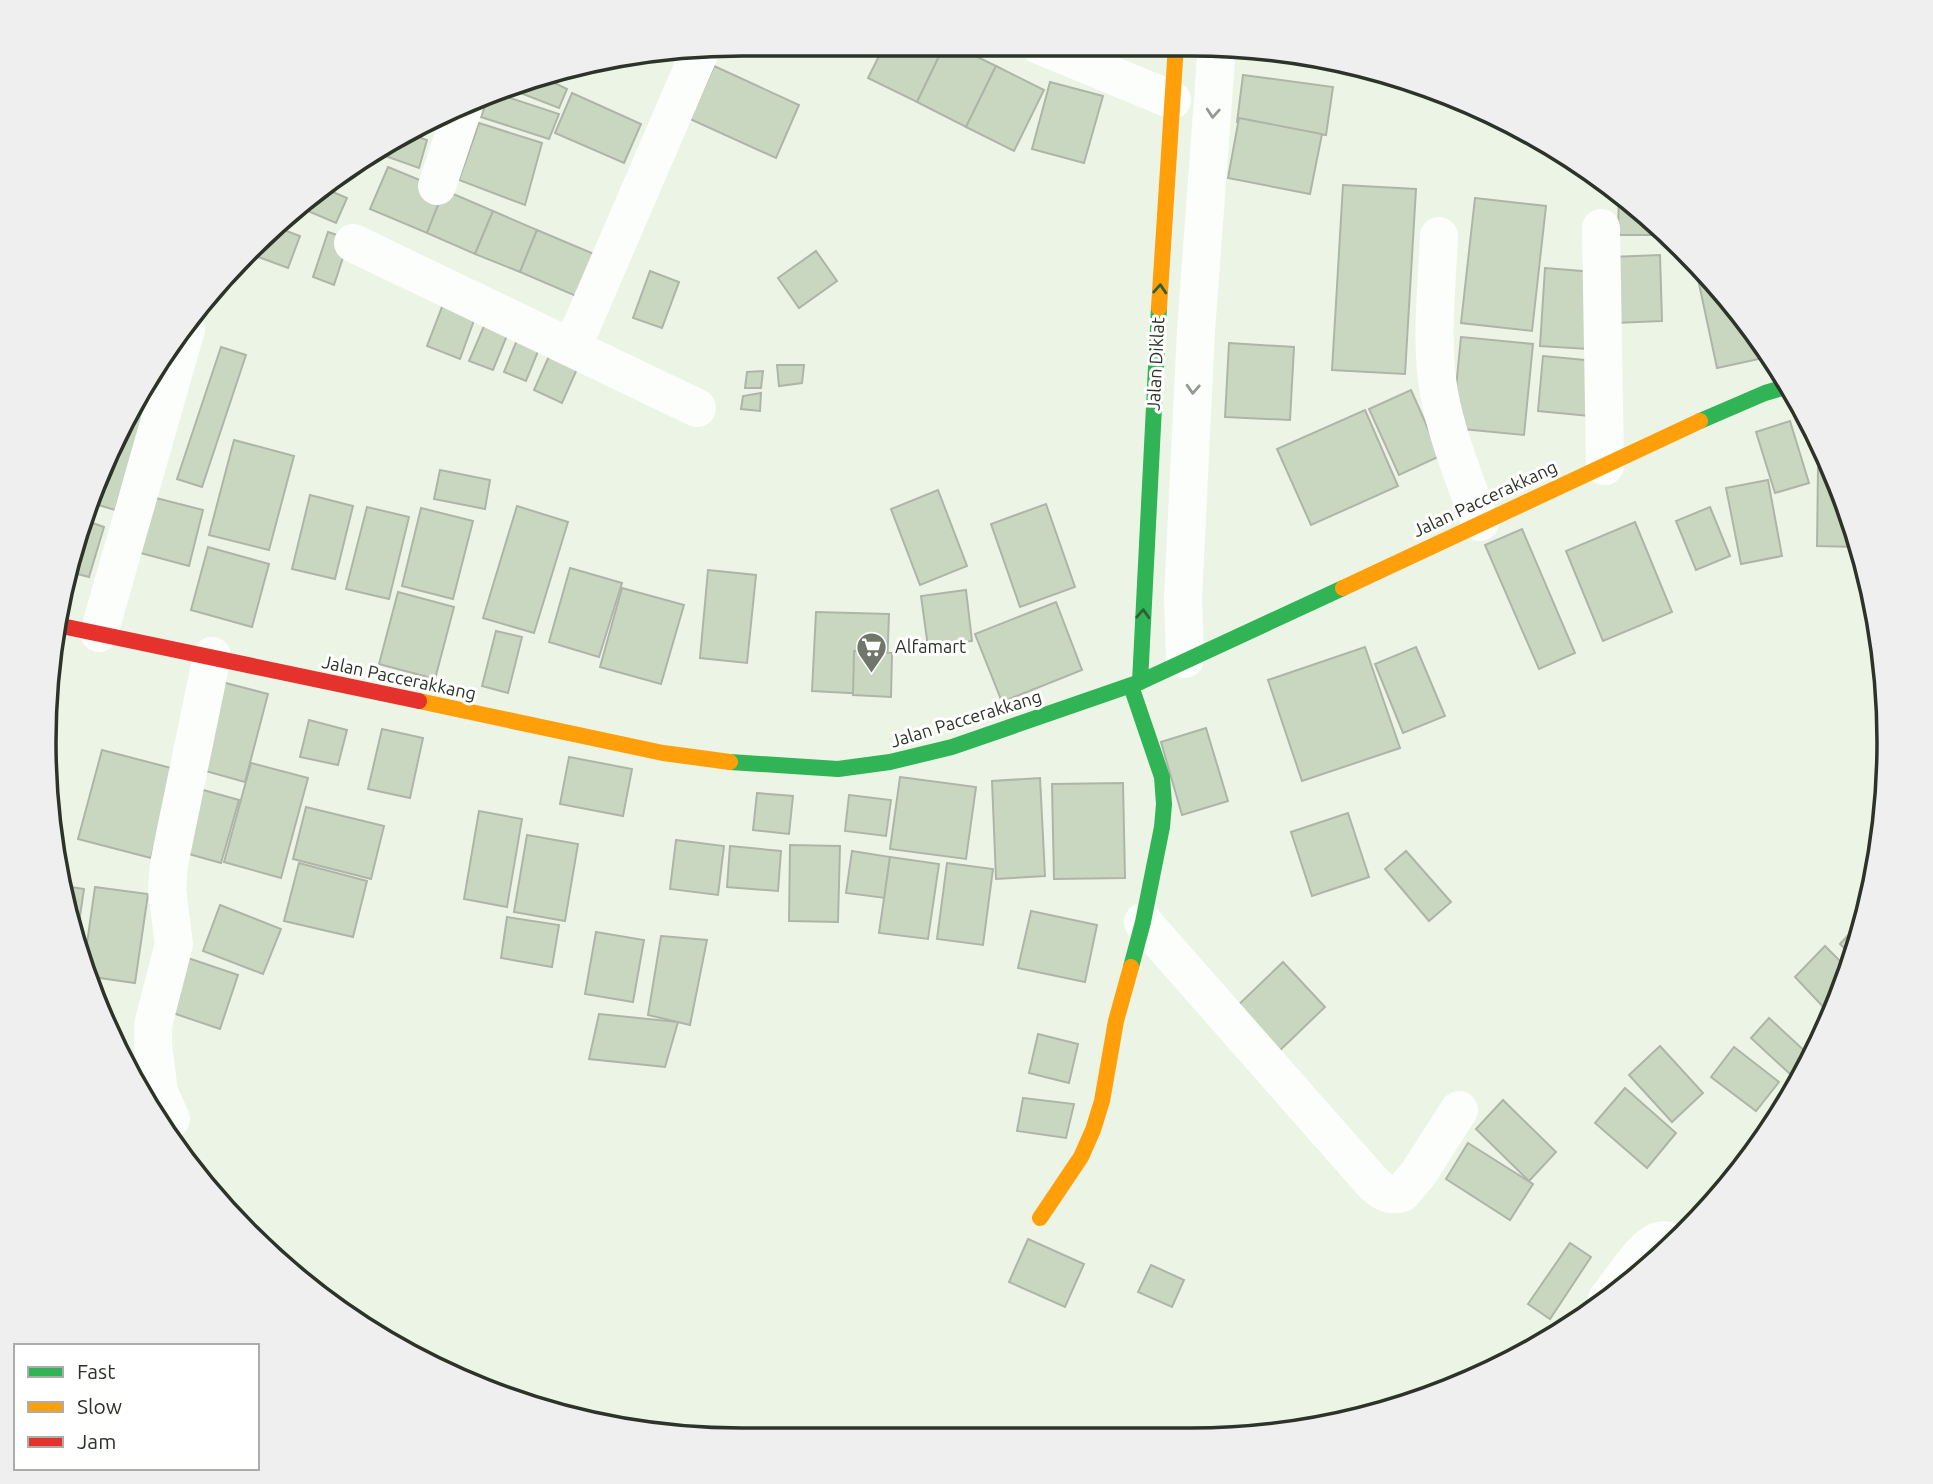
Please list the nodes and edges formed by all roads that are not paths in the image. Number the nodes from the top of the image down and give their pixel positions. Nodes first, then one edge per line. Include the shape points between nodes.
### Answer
1 (1066, 56) edge
2 (1175, 56) edge
3 (698, 57) edge
4 (1216, 57) edge
5 (1172, 100) junction
6 (460, 117) edge
7 (437, 186) dead end
8 (1601, 228) dead end
9 (1439, 236) dead end
10 (354, 243) dead end
11 (1157, 330) junction
12 (1196, 331) junction
13 (572, 348) junction
14 (180, 349) edge
15 (1779, 389) edge
16 (697, 408) dead end
17 (1605, 466) junction
18 (1480, 522) junction
19 (66, 627) edge
20 (99, 632) junction
21 (212, 656) junction
22 (1185, 659) junction
23 (1135, 684) junction
24 (1143, 922) junction
25 (1459, 1110) dead end
26 (171, 1119) dead end
27 (1040, 1218) dead end
28 (1662, 1240) edge
29 (1633, 1266) edge

1 - 5 street
2 - 5 main road, Jalan Diklat
3 - 13 street
4 -> 12 street
11 -> 5 main road, Jalan Diklat
6 - 7 street
8 - 17 street
9 - 18 street via 1439,391
10 - 13 street
11 - 12 street
23 -> 11 main road, Jalan Diklat
12 -> 22 street via 1183,598
13 - 16 street
14 - 20 street
15 - 17 main road, Jalan Paccerakkang
17 - 18 main road, Jalan Paccerakkang
18 - 22 main road, Jalan Paccerakkang
19 - 20 main road, Jalan Paccerakkang
20 - 21 main road, Jalan Paccerakkang
21 - 23 main road, Jalan Paccerakkang via 663,753 744,764 838,769 951,747
21 - 26 street via 169,864 173,944 153,1026 159,1092
22 - 23 main road, Jalan Paccerakkang
23 - 24 main road via 1162,777 1164,804
24 - 25 street via 1385,1193 1402,1194
24 - 27 main road via 1093,1130 1081,1157
28 - 29 street

